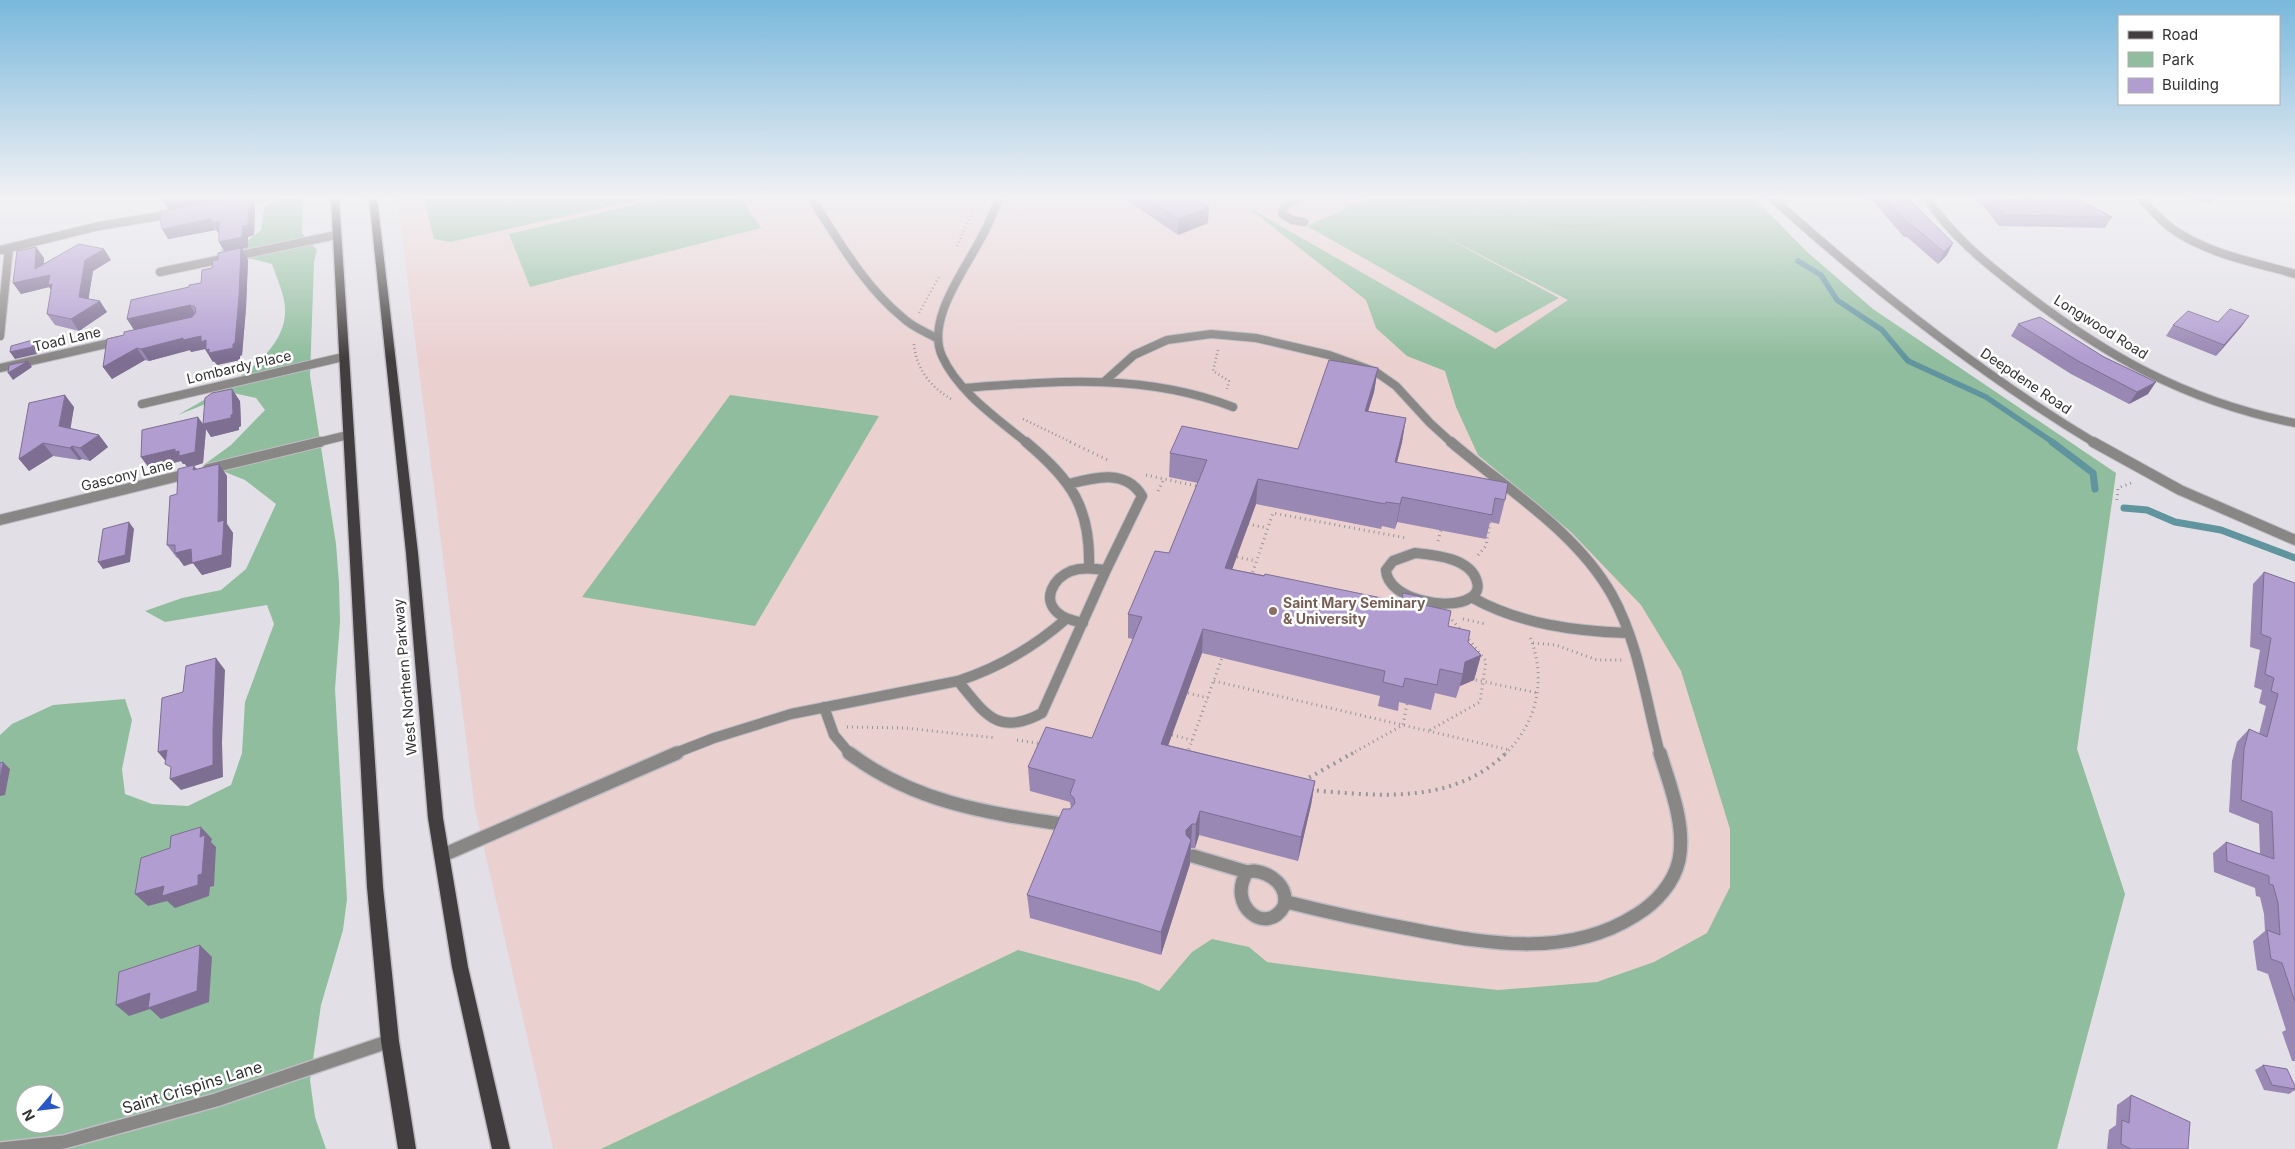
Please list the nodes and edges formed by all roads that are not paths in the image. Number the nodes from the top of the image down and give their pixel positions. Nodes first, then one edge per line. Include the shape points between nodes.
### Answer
1 (9, 252) edge
2 (257, 252) edge
3 (337, 252) edge
4 (378, 252) edge
5 (847, 252) edge
6 (974, 252) edge
7 (1830, 252) edge
8 (1974, 252) edge
9 (2227, 252) edge
10 (160, 272) dead end
11 (2295, 274) edge
12 (0, 336) edge
13 (132, 338) edge
14 (938, 339) junction
15 (343, 356) junction
16 (0, 368) edge
17 (1104, 381) junction
18 (964, 388) junction
19 (142, 404) dead end
20 (1233, 408) dead end
21 (2295, 423) edge
22 (348, 435) junction
23 (1069, 484) junction
24 (0, 520) edge
25 (2295, 540) edge
26 (1089, 568) junction
27 (1106, 570) junction
28 (1473, 598) junction
29 (1066, 619) junction
30 (1083, 623) junction
31 (1627, 633) junction
32 (958, 682) junction
33 (824, 706) junction
34 (1068, 826) edge
35 (441, 856) junction
36 (1192, 856) dead end
37 (1247, 872) junction
38 (1286, 902) junction
39 (390, 1041) junction
40 (0, 1148) edge
41 (407, 1149) edge
42 (501, 1149) edge

1 - 12 street
2 - 10 street
3 - 15 main road
4 - 35 main road, West Northern Parkway
5 - 14 street via 902,318
6 - 14 street via 948,296
7 - 25 street, Deepdene Road via 1925,329 2093,442 2214,506
8 - 21 street, Longwood Road via 2034,301 2119,357 2190,393 2256,415
9 - 11 street
13 - 16 street, Toad Lane
14 - 18 street via 939,349
15 - 19 street, Lombardy Place
15 - 22 main road
17 - 18 street
17 - 20 street via 1181,392
17 - 31 street via 1145,348 1206,334 1250,337 1283,344 1333,356 1370,370 1395,385 1445,437 1561,535 1602,580
18 - 23 street via 1043,456
22 - 24 street, Gascony Lane
22 - 39 main road via 375,886
23 - 26 street via 1088,533
23 - 27 street via 1110,477 1132,482 1139,488 1142,496
26 - 27 street
26 - 29 street via 1066,573 1051,587 1051,605
27 - 30 street
28 - 28 street via 1478,591 1478,582 1467,569 1449,559 1415,553 1394,558 1386,570 1392,585 1410,596 1442,604 1457,604
28 - 31 street via 1498,611 1538,621 1584,631
29 - 30 street
29 - 32 street via 1026,650
30 - 32 street via 1042,713 1032,720 1009,725 994,721
31 - 38 street via 1637,660 1677,821 1680,851 1677,870 1651,906 1606,931 1528,945 1483,942 1376,924
32 - 33 street
33 - 34 street via 837,740 852,756 876,771 955,804
33 - 35 street via 714,738
35 - 42 main road, West Northern Parkway via 471,1026
36 - 37 street
37 - 38 street via 1256,870 1276,880 1284,891
37 - 38 street via 1239,887 1241,901 1250,913 1262,918 1272,916 1283,910
39 - 40 street, Saint Crispins Lane via 216,1100 64,1142
39 - 41 main road

